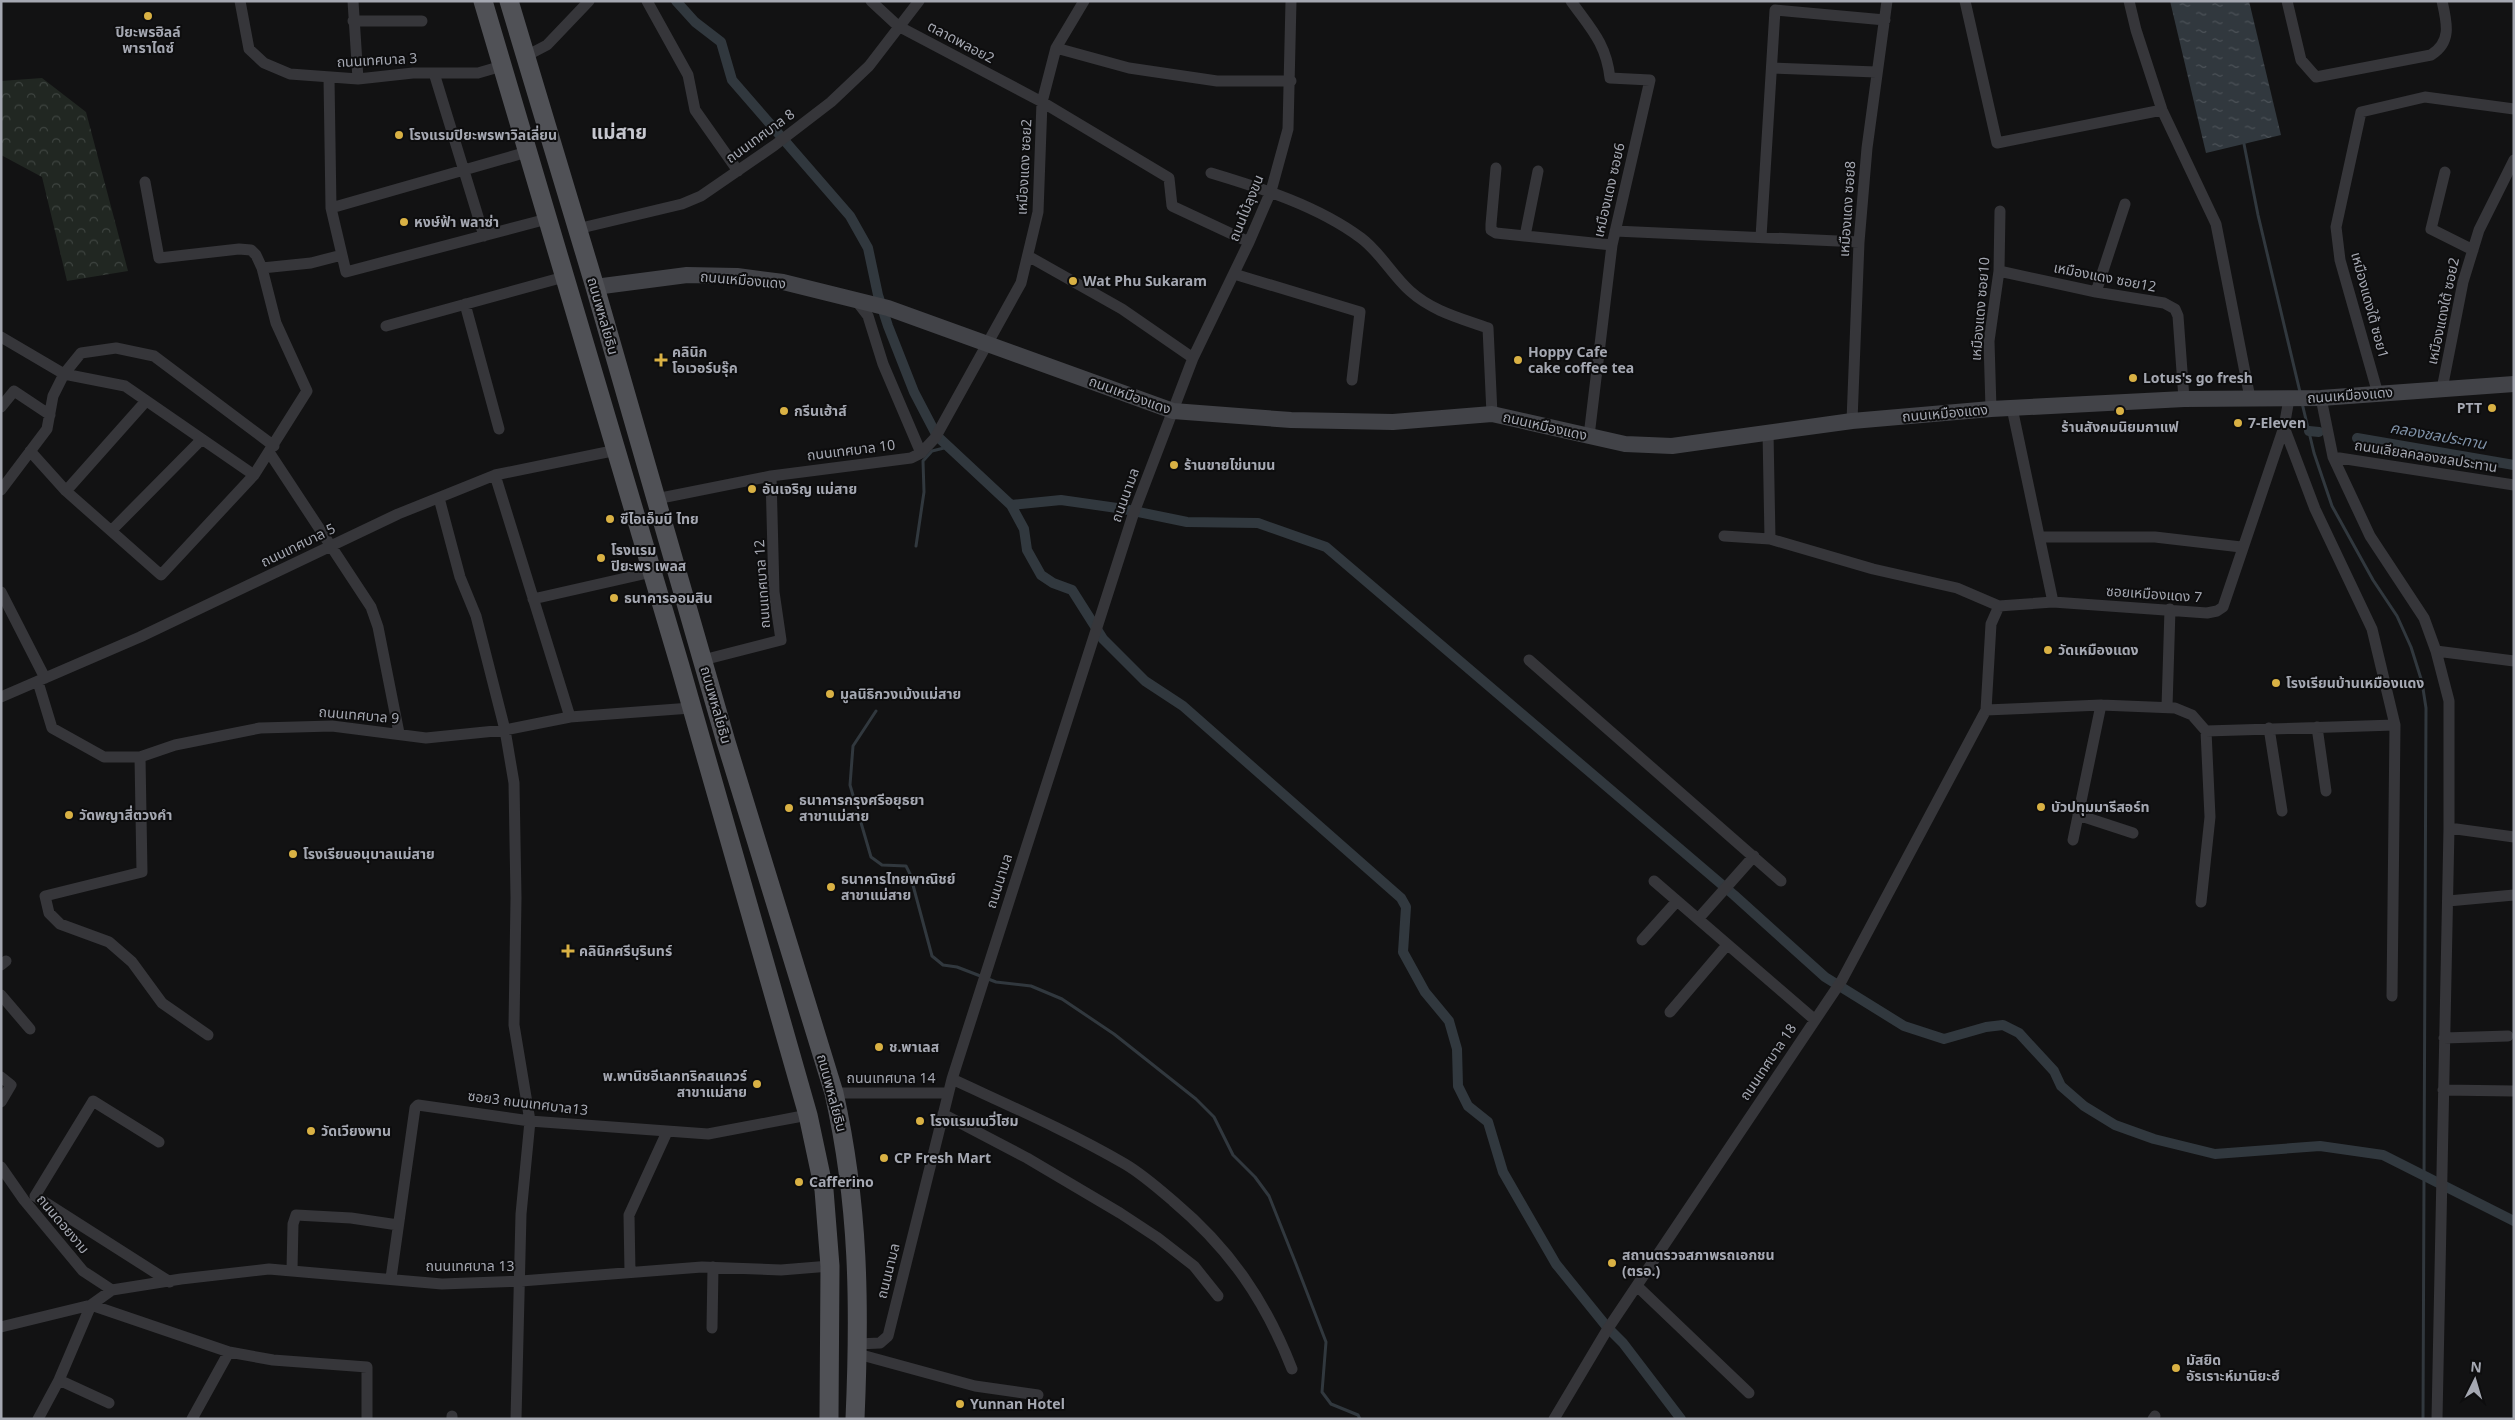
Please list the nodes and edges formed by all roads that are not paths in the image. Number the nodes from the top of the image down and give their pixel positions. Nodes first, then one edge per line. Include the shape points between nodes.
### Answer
1 (240, 1) edge
2 (353, 1) edge
3 (483, 1) edge
4 (509, 1) edge
5 (589, 1) edge
6 (647, 1) edge
7 (871, 1) edge
8 (919, 1) edge
9 (1084, 1) edge
10 (1291, 1) edge
11 (1571, 1) edge
12 (1887, 1) edge
13 (1965, 1) edge
14 (2129, 1) edge
15 (2287, 1) edge
16 (2442, 1) edge
17 (1885, 20) junction
18 (353, 21) junction
19 (422, 21) dead end
20 (898, 26) junction
21 (1056, 48) junction
22 (526, 56) junction
23 (502, 66) junction
24 (1772, 68) junction
25 (1876, 72) junction
26 (434, 73) junction
27 (329, 78) junction
28 (358, 79) junction
29 (1291, 81) junction
30 (1042, 102) junction
31 (2514, 109) edge
32 (2162, 110) junction
33 (527, 152) junction
34 (2514, 160) edge
35 (1496, 168) dead end
36 (463, 170) junction
37 (738, 171) junction
38 (1538, 171) dead end
39 (2445, 172) dead end
40 (1211, 173) dead end
41 (146, 182) dead end
42 (1271, 191) junction
43 (2125, 204) dead end
44 (331, 208) junction
45 (2000, 211) dead end
46 (547, 219) junction
47 (577, 229) junction
48 (1615, 231) junction
49 (484, 236) junction
50 (1525, 236) junction
51 (1761, 237) junction
52 (1249, 242) junction
53 (1859, 242) junction
54 (1612, 245) junction
55 (2473, 250) junction
56 (342, 254) junction
57 (1028, 256) junction
58 (262, 268) junction
59 (1999, 270) junction
60 (1234, 274) junction
61 (564, 278) junction
62 (595, 287) junction
63 (2096, 292) junction
64 (859, 300) junction
65 (465, 304) junction
66 (386, 326) dead end
67 (1, 337) edge
68 (989, 344) junction
69 (1193, 358) junction
70 (64, 374) junction
71 (1352, 380) dead end
72 (2514, 384) edge
73 (2442, 389) junction
74 (2378, 394) junction
75 (2250, 398) junction
76 (2316, 398) junction
77 (2184, 399) junction
78 (2292, 399) junction
79 (146, 401) junction
80 (1, 407) edge
81 (2012, 408) junction
82 (1990, 409) junction
83 (1173, 411) junction
84 (1492, 414) junction
85 (50, 415) junction
86 (1852, 421) junction
87 (2284, 427) junction
88 (499, 429) dead end
89 (1768, 432) junction
90 (1589, 436) junction
91 (202, 439) junction
92 (928, 446) junction
93 (271, 449) junction
94 (617, 450) junction
95 (30, 451) junction
96 (2333, 457) junction
97 (254, 475) junction
98 (495, 475) junction
99 (771, 476) junction
100 (2514, 485) edge
101 (1, 490) edge
102 (66, 491) junction
103 (439, 498) junction
104 (656, 499) junction
105 (112, 530) junction
106 (1724, 536) dead end
107 (2040, 537) junction
108 (1770, 539) junction
109 (332, 545) junction
110 (2241, 547) junction
111 (652, 572) junction
112 (1, 592) edge
113 (533, 599) junction
114 (2053, 602) junction
115 (1999, 606) junction
116 (2170, 609) junction
117 (2436, 651) junction
118 (703, 660) junction
119 (1529, 660) dead end
120 (2514, 661) edge
121 (680, 666) junction
122 (42, 680) junction
123 (1, 697) edge
124 (715, 702) junction
125 (2101, 705) junction
126 (2167, 707) junction
127 (691, 708) junction
128 (1986, 710) junction
129 (570, 717) junction
130 (2394, 725) junction
131 (2316, 727) junction
132 (2269, 728) junction
133 (505, 730) junction
134 (2206, 731) junction
135 (399, 733) junction
136 (140, 757) junction
137 (2326, 791) dead end
138 (2282, 810) dead end
139 (2078, 815) junction
140 (2449, 828) junction
141 (2133, 833) dead end
142 (2514, 837) edge
143 (2073, 840) dead end
144 (1754, 856) junction
145 (1654, 881) dead end
146 (1781, 881) dead end
147 (2514, 895) edge
148 (1677, 901) junction
149 (2448, 901) junction
150 (2201, 902) dead end
151 (1698, 919) junction
152 (1642, 940) dead end
153 (1727, 945) junction
154 (1, 995) edge
155 (2392, 996) dead end
156 (1670, 1012) dead end
157 (1814, 1020) junction
158 (30, 1029) dead end
159 (208, 1035) dead end
160 (2508, 1036) dead end
161 (2444, 1038) junction
162 (1, 1077) edge
163 (952, 1078) junction
164 (2443, 1090) junction
165 (2514, 1091) edge
166 (834, 1093) junction
167 (948, 1093) junction
168 (1, 1102) edge
169 (943, 1114) junction
170 (808, 1115) junction
171 (530, 1121) junction
172 (667, 1132) junction
173 (159, 1142) dead end
174 (1, 1167) edge
175 (398, 1225) junction
176 (830, 1266) junction
177 (713, 1267) junction
178 (292, 1270) junction
179 (630, 1272) junction
180 (391, 1278) junction
181 (521, 1281) junction
182 (170, 1282) junction
183 (1637, 1286) junction
184 (112, 1290) junction
185 (1218, 1296) dead end
186 (91, 1305) junction
187 (1, 1327) edge
188 (712, 1328) dead end
189 (858, 1349) junction
190 (229, 1352) junction
191 (1292, 1369) dead end
192 (59, 1380) junction
193 (1749, 1393) dead end
194 (1038, 1395) dead end
195 (109, 1402) dead end
196 (38, 1419) edge
197 (192, 1419) edge
198 (367, 1419) edge
199 (516, 1419) edge
200 (829, 1419) edge
201 (854, 1419) edge
202 (1554, 1419) edge
203 (2438, 1419) edge

1 - 27 street, ถนนเทศบาล 3 via 249,49 254,55 290,74
2 - 18 street
3 - 23 main road, ถนนพหลโยธิน
4 - 22 main road, ถนนพหลโยธิน
5 - 22 street via 547,46
6 - 37 street via 688,75 695,110
7 - 20 street, ตลาดพลอย2
8 - 20 street, ถนนเทศบาล 8
9 - 21 street, เหมืองแดง ซอย2
10 - 29 street, ถนนไม้ลุงขน
11 - 48 street, เหมืองแดง ซอย6 via 1600,40 1608,59 1610,78 1650,80
12 - 17 street, เหมืองแดง ซอย8
13 - 32 street via 1997,143
14 - 32 street
15 - 16 street via 2301,60 2316,76 2431,55 2446,40
17 - 24 street via 1775,10
17 - 25 street, เหมืองแดง ซอย8
18 - 19 street
18 - 28 street
20 - 30 street, ตลาดพลอย2
20 - 37 street, ถนนเทศบาล 8 via 869,66 831,102
21 - 29 street via 1129,68 1217,82
21 - 30 street, เหมืองแดง ซอย2
22 - 47 main road, ถนนพหลโยธิน
23 - 26 street, ถนนเทศบาล 3 via 478,74
23 - 33 main road, ถนนพหลโยธิน
24 - 25 street
24 - 51 street
25 - 53 street, เหมืองแดง ซอย8
26 - 28 street, ถนนเทศบาล 3
26 - 36 street
27 - 28 street, ถนนเทศบาล 3
27 - 44 street
29 - 42 street, ถนนไม้ลุงขน via 1288,129
30 - 52 street, ตลาดพลอย2 via 1169,178 1172,206
30 - 57 street, เหมืองแดง ซอย2 via 1038,212
31 - 74 street, เหมืองแดงใต้ ซอย1 via 2425,97 2361,112 2336,227 2340,260
32 - 75 street via 2216,224
33 - 36 street
33 - 46 main road, ถนนพหลโยธิน
34 - 55 street, เหมืองแดงใต้ ซอย2 via 2479,230
35 - 50 street via 1491,230
36 - 44 street
36 - 49 street
37 - 47 street, ถนนเทศบาล 8 via 702,196 682,204
38 - 50 street
39 - 55 street via 2431,229
40 - 42 street
41 - 58 street via 159,258 251,250
42 - 52 street, ถนนไม้ลุงขน
42 - 84 street via 1361,238 1410,291 1441,312 1488,328
43 - 63 street
44 - 56 street
45 - 59 street, เหมืองแดง ซอย10
46 - 49 street
46 - 61 main road, ถนนพหลโยธิน
47 - 62 main road, ถนนพหลโยธิน
48 - 51 street
48 - 54 street, เหมืองแดง ซอย6
49 - 56 street via 346,272
50 - 54 street
51 - 53 street
52 - 60 street, ถนนไม้ลุงขน
53 - 86 street, เหมืองแดง ซอย8
54 - 90 street, เหมืองแดง ซอย6
55 - 73 street, เหมืองแดงใต้ ซอย2 via 2463,282
56 - 58 street via 311,263
57 - 68 street, เหมืองแดง ซอย2 via 1021,283
57 - 69 street via 1122,309
58 - 93 street via 276,323 307,391
59 - 63 street, เหมืองแดง ซอย12
59 - 82 street, เหมืองแดง ซอย10 via 1990,341
60 - 69 street, ถนนไม้ลุงขน
60 - 71 street via 1360,312
61 - 65 street
61 - 94 main road, ถนนพหลโยธิน
62 - 64 street, ถนนเหมืองแดง via 688,275 737,276 783,282
62 - 104 main road, ถนนพหลโยธิน
63 - 77 street, เหมืองแดง ซอย12 via 2164,303 2174,309 2178,316
64 - 68 street, ถนนเหมืองแดง
64 - 92 street via 868,316 882,364
65 - 66 street
65 - 88 street
67 - 70 street
68 - 83 street, ถนนเหมืองแดง
68 - 92 street
69 - 83 street, ถนนไม้ลุงขน
70 - 79 street via 126,386
70 - 85 street via 53,396
70 - 93 street via 81,353 116,348 154,356
72 - 73 street, ถนนเหมืองแดง
73 - 74 street, ถนนเหมืองแดง
74 - 76 street, ถนนเหมืองแดง
75 - 77 street, ถนนเหมืองแดง
75 - 78 street, ถนนเหมืองแดง
76 - 78 street, ถนนเหมืองแดง
76 - 96 street
77 - 81 street, ถนนเหมืองแดง
78 - 87 street, ซอยเหมืองแดง 7
79 - 91 street
79 - 102 street
80 - 85 street via 14,390
81 - 82 street, ถนนเหมืองแดง
81 - 107 street
82 - 86 street, ถนนเหมืองแดง
83 - 84 street, ถนนเหมืองแดง via 1291,420 1393,422
83 - 163 street, ถนนนามล via 1093,634
84 - 90 street, ถนนเหมืองแดง
85 - 95 street via 47,429
86 - 89 street, ถนนเหมืองแดง
87 - 110 street, ซอยเหมืองแดง 7
87 - 130 street via 2315,509 2372,629
89 - 90 street, ถนนเหมืองแดง via 1672,446 1625,444
89 - 108 street
91 - 97 street
91 - 105 street
92 - 99 street, ถนนเทศบาล 10 via 911,458
93 - 97 street
93 - 109 street
94 - 98 street, ถนนเทศบาล 5
94 - 111 main road, ถนนพหลโยธิน
95 - 101 street
95 - 102 street
96 - 100 street, ถนนเลียลคลองชลประทาน
96 - 117 street via 2370,536 2424,618
97 - 105 street via 161,575
98 - 103 street, ถนนเทศบาล 5
98 - 113 street
99 - 104 street, ถนนเทศบาล 10
99 - 118 street, ถนนเทศบาล 12 via 774,592 781,640
102 - 105 street
103 - 109 street, ถนนเทศบาล 5
103 - 133 street via 460,577 476,616
104 - 118 main road, ถนนพหลโยธิน
106 - 108 street
107 - 110 street via 2155,537
107 - 114 street
108 - 115 street via 1873,569 1957,588
109 - 122 street, ถนนเทศบาล 5 via 140,638
109 - 135 street via 371,607
110 - 116 street, ซอยเหมืองแดง 7 via 2223,607 2207,613
111 - 113 street
111 - 121 main road, ถนนพหลโยธิน
112 - 122 street, ถนนเทศบาล 9
113 - 129 street
114 - 115 street, ซอยเหมืองแดง 7
114 - 116 street, ซอยเหมืองแดง 7
115 - 128 street via 1991,624
116 - 126 street
117 - 120 street
117 - 140 street via 2449,701
118 - 121 main road
118 - 124 main road, ถนนพหลโยธิน
119 - 144 street
121 - 127 main road, ถนนพหลโยธิน
122 - 123 street, ถนนเทศบาล 5
122 - 136 street, ถนนเทศบาล 9 via 52,728 104,757
124 - 127 main road
124 - 166 main road, ถนนพหลโยธิน
125 - 126 street
125 - 128 street
125 - 139 street
126 - 134 street via 2192,715
127 - 129 street, ถนนเทศบาล 9
127 - 170 main road, ถนนพหลโยธิน
128 - 157 street, ถนนเทศบาล 18 via 1842,980
129 - 133 street, ถนนเทศบาล 9
130 - 131 street
130 - 155 street
131 - 132 street
131 - 137 street
132 - 134 street
132 - 138 street
133 - 135 street, ถนนเทศบาล 9 via 426,738
133 - 171 street via 514,782 514,1025
134 - 150 street via 2210,817
135 - 136 street, ถนนเทศบาล 9 via 332,726 260,728 175,745
136 - 159 street via 142,872 44,896 49,913 60,924 109,942 132,962 162,1003
139 - 141 street
139 - 143 street
140 - 142 street
140 - 149 street
144 - 146 street
144 - 151 street
145 - 148 street
147 - 149 street
148 - 151 street
148 - 152 street
149 - 161 street
151 - 153 street
153 - 156 street
153 - 157 street
154 - 158 street
157 - 183 street, ถนนเทศบาล 18
160 - 161 street
161 - 164 street
162 - 168 street via 11,1085
163 - 167 street, ถนนนามล
163 - 191 street via 1126,1165 1192,1217 1218,1242 1255,1292 1277,1330
164 - 165 street
164 - 203 street
166 - 167 street, ถนนเทศบาล 14
166 - 189 main road, ถนนพหลโยธิน via 845,1144 856,1230
167 - 169 street, ถนนนามล
169 - 185 street via 1027,1158 1158,1238 1194,1266
169 - 189 street, ถนนนามล via 888,1336 880,1343
170 - 172 street, ซอย3 ถนนเทศบาล13 via 708,1134
170 - 176 main road, ถนนพหลโยธิน via 824,1190
171 - 172 street, ซอย3 ถนนเทศบาล13
171 - 175 street, ซอย3 ถนนเทศบาล13 via 418,1105
171 - 181 street via 521,1214
172 - 179 street via 631,1206 628,1224
173 - 182 street via 93,1101 35,1196
174 - 184 street, ถนนดอยงาม via 83,1271
175 - 178 street via 296,1215
175 - 180 street, ซอย3 ถนนเทศบาล13
176 - 177 street, ถนนเทศบาล 13 via 781,1270
176 - 200 main road, ถนนพหลโยธิน
177 - 179 street, ถนนเทศบาล 13
177 - 188 street
178 - 180 street, ถนนเทศบาล 13
178 - 182 street, ถนนเทศบาล 13 via 269,1269
179 - 181 street, ถนนเทศบาล 13
180 - 181 street, ถนนเทศบาล 13 via 442,1284
181 - 199 street
182 - 184 street, ถนนเทศบาล 13
183 - 193 street
183 - 202 street, ถนนเทศบาล 18
184 - 186 street
186 - 187 street
186 - 190 street
186 - 192 street
189 - 194 street via 975,1386
189 - 201 main road, ถนนพหลโยธิน
190 - 197 street
190 - 198 street via 273,1360 367,1367
192 - 195 street
192 - 196 street

